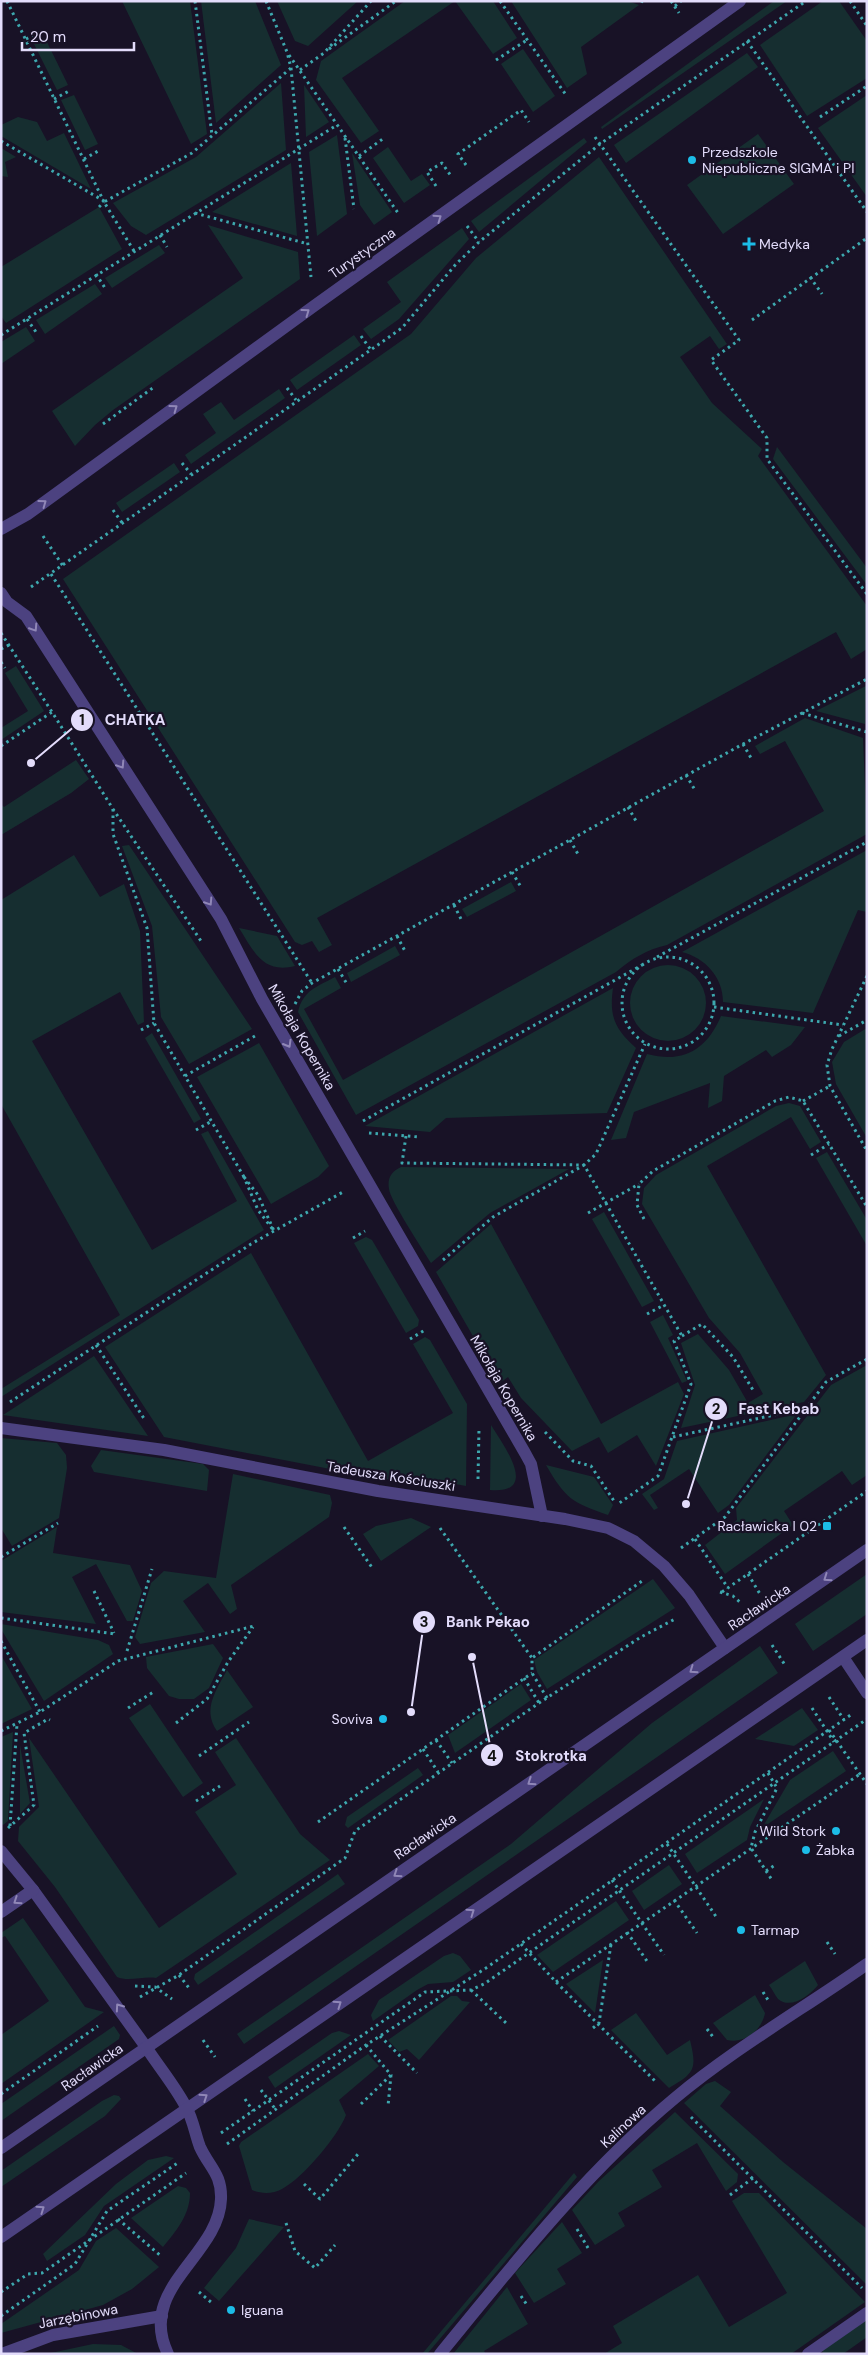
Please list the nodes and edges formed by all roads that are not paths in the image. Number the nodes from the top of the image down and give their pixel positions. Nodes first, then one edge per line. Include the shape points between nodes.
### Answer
1 (740, 1) edge
2 (1, 529) edge
3 (4, 597) edge
4 (1, 1428) edge
5 (542, 1516) junction
6 (867, 1550) edge
7 (867, 1640) edge
8 (724, 1648) junction
9 (843, 1657) junction
10 (867, 1693) edge
11 (1, 1850) edge
12 (34, 1890) junction
13 (1, 1912) edge
14 (867, 1964) edge
15 (146, 2047) junction
16 (187, 2108) junction
17 (1, 2148) edge
18 (1, 2237) edge
19 (867, 2313) edge
20 (162, 2316) junction
21 (2, 2354) edge
22 (168, 2354) edge
23 (440, 2354) edge
24 (808, 2354) edge

2 -> 1 street, Turystyczna via 28,514
3 -> 5 street, Mikołaja Kopernika via 26,616 221,920 262,999 531,1464
4 - 5 street, Tadeusza Kościuszki via 164,1450 378,1491
5 - 8 street, Tadeusza Kościuszki via 608,1528 634,1541 664,1566 697,1606
6 -> 8 street, Racławicka
7 - 9 street
8 -> 15 street, Racławicka
9 - 10 street
16 -> 9 street
11 - 12 street
12 -> 13 street
15 -> 12 street
14 - 23 street, Kalinowa via 712,2068 630,2138 506,2272
15 - 16 street
15 - 17 street, Racławicka
18 -> 16 street
16 - 20 street via 201,2148 218,2177 221,2200 217,2217 171,2286
19 - 24 street
20 - 21 street, Jarzębinowa via 53,2335
20 - 22 street

